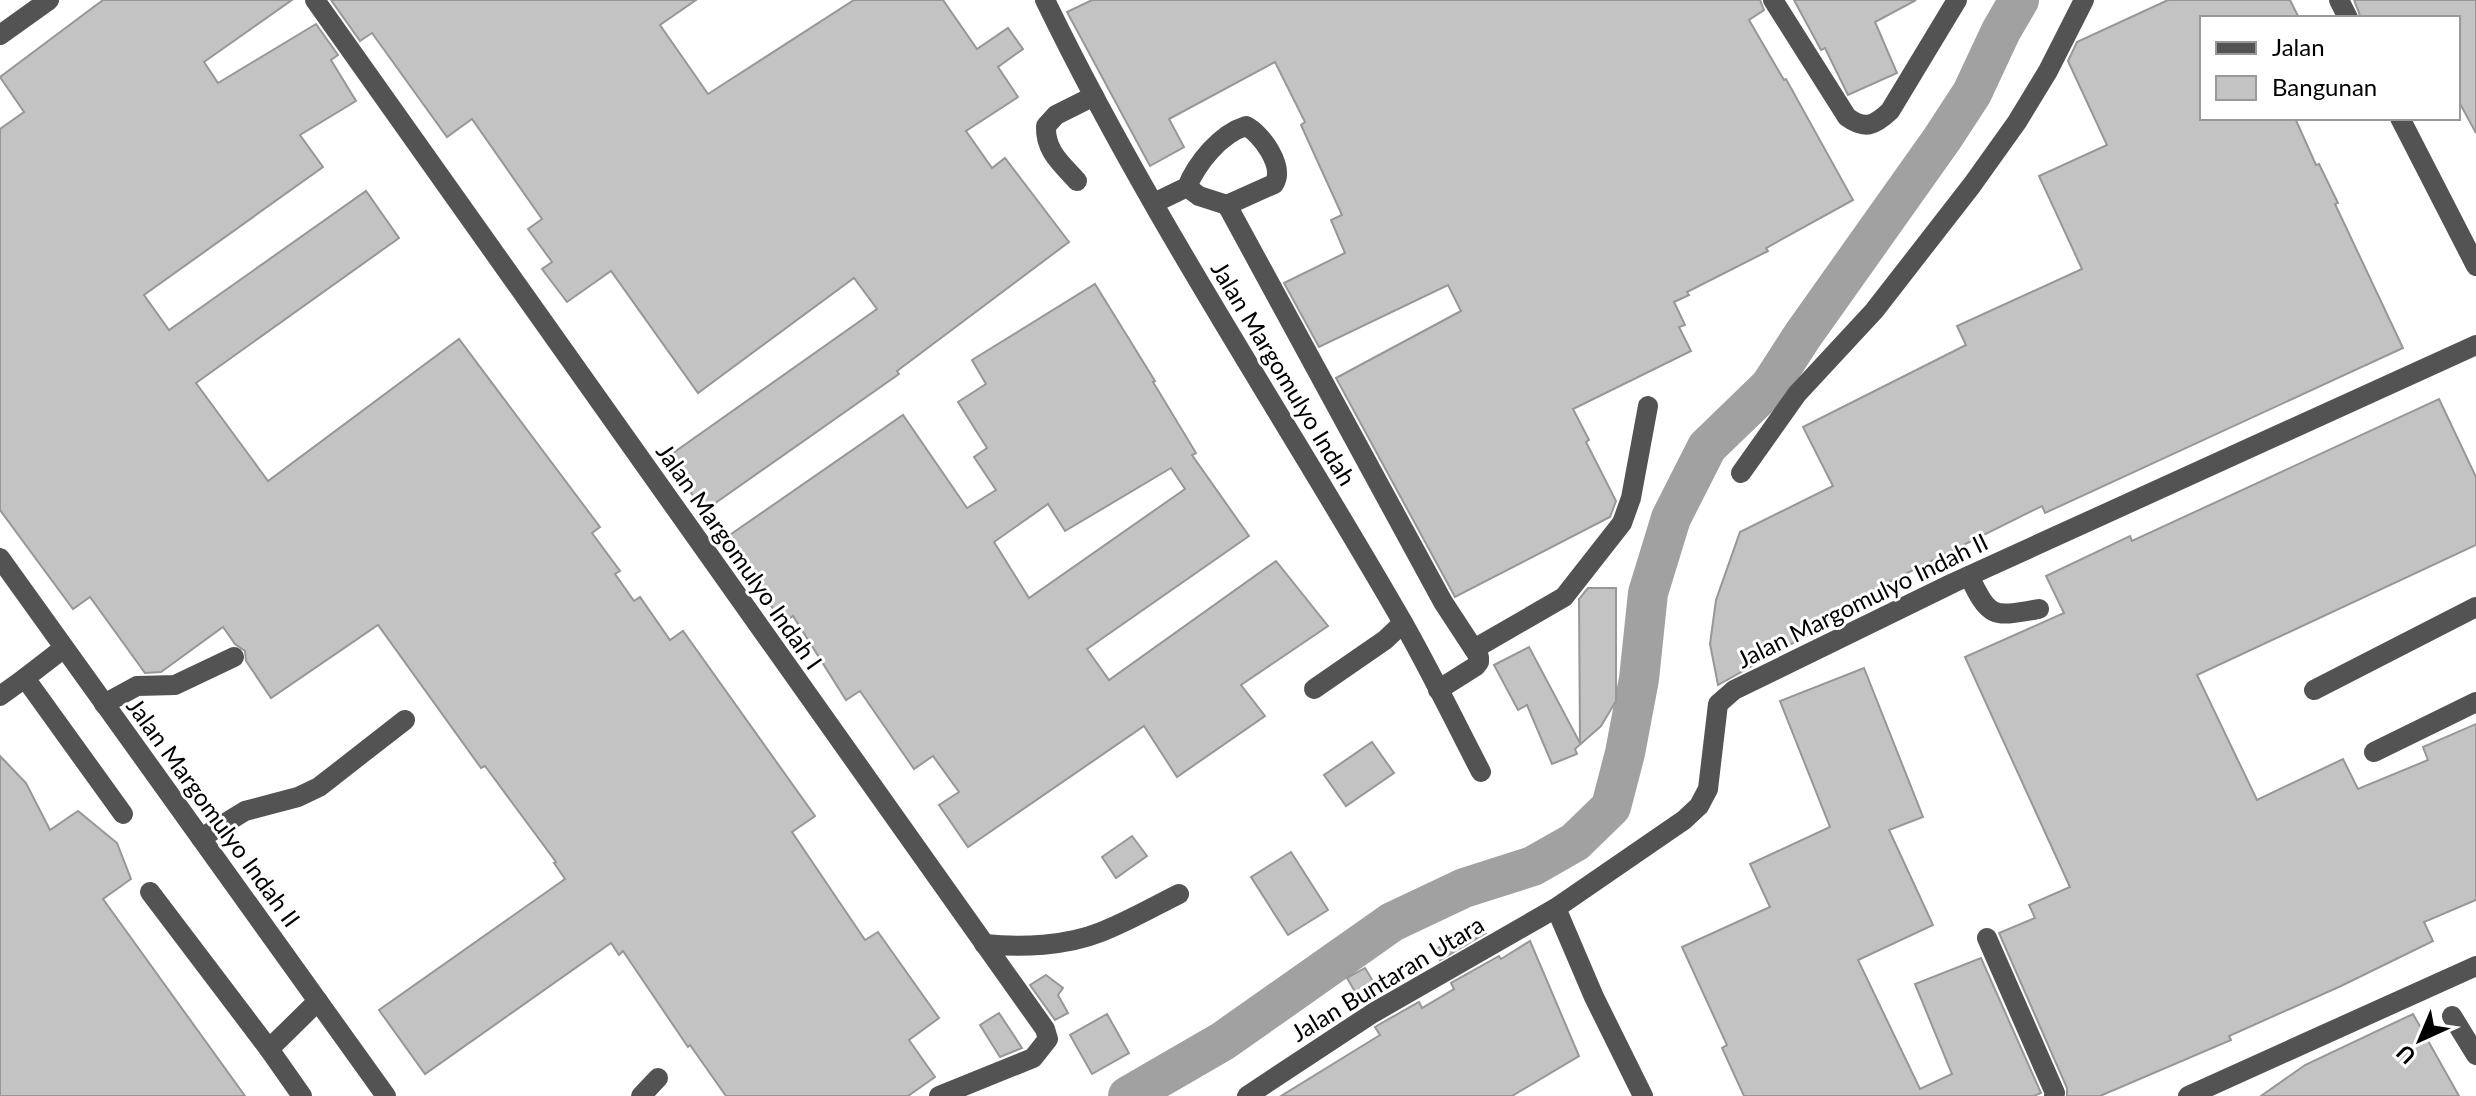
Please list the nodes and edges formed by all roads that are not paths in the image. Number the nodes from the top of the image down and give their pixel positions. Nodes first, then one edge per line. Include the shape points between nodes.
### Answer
1 (49, 0) edge
2 (315, 0) edge
3 (1045, 0) edge
4 (1773, 0) edge
5 (1957, 0) edge
6 (2084, 0) edge
7 (0, 35) edge
8 (1094, 96) junction
9 (2401, 120) edge
10 (1077, 181) dead end
11 (1187, 187) junction
12 (1154, 203) junction
13 (1227, 205) junction
14 (2476, 266) edge
15 (2476, 345) edge
16 (1648, 406) dead end
17 (1741, 473) dead end
18 (0, 558) edge
19 (1969, 576) junction
20 (2476, 607) edge
21 (2039, 609) dead end
22 (1403, 623) junction
23 (64, 648) junction
24 (1474, 649) junction
25 (234, 657) dead end
26 (25, 678) junction
27 (1314, 689) dead end
28 (1438, 690) junction
29 (2314, 690) dead end
30 (0, 696) edge
31 (2476, 702) edge
32 (104, 704) junction
33 (405, 720) dead end
34 (2374, 752) dead end
35 (1481, 772) dead end
36 (123, 814) dead end
37 (201, 838) junction
38 (150, 892) dead end
39 (1179, 894) dead end
40 (1556, 908) junction
41 (1987, 938) dead end
42 (984, 944) junction
43 (2476, 966) edge
44 (318, 1001) junction
45 (2452, 1016) dead end
46 (269, 1049) junction
47 (2476, 1055) edge
48 (658, 1078) dead end
49 (302, 1096) edge
50 (386, 1096) edge
51 (641, 1096) edge
52 (939, 1096) edge
53 (1247, 1096) edge
54 (1643, 1096) edge
55 (2054, 1096) edge
56 (2188, 1096) edge

1 - 7 street
2 - 42 street, Jalan Margomulyo Indah I
3 - 8 street, Jalan Margomulyo Indah
4 - 5 street via 1847,117 1870,125 1890,111
6 - 17 street via 2033,96 1972,185 1874,311 1797,394
8 - 10 street via 1056,115 1046,126 1045,141
8 - 12 street, Jalan Margomulyo Indah
9 - 14 street
11 - 12 street
11 - 13 street
11 - 13 street via 1219,144 1239,128 1251,128 1278,168 1278,177 1274,184
12 - 22 street, Jalan Margomulyo Indah
13 - 24 street via 1443,602
15 - 19 street, Jalan Margomulyo Indah II
16 - 24 street via 1622,523 1564,597
18 - 23 street, Jalan Margomulyo Indah II
19 - 21 street via 1983,605 1994,612
19 - 40 street, Jalan Margomulyo Indah II via 1724,696 1718,704 1708,789 1699,806 1640,853
20 - 29 street
22 - 27 street
22 - 28 street, Jalan Margomulyo Indah
23 - 26 street
23 - 32 street, Jalan Margomulyo Indah II
24 - 28 street via 1479,662
25 - 32 street via 175,685 137,686
26 - 30 street
26 - 36 street
28 - 35 street, Jalan Margomulyo Indah
31 - 34 street
32 - 37 street, Jalan Margomulyo Indah II
33 - 37 street via 319,787 245,811
37 - 44 street, Jalan Margomulyo Indah II
38 - 46 street
39 - 42 street via 1077,939 1011,947
40 - 53 street, Jalan Buntaran Utara via 1373,1013
40 - 54 street
41 - 55 street
42 - 52 street, Jalan Margomulyo Indah I via 1048,1039 1033,1058
43 - 56 street
44 - 46 street
44 - 50 street, Jalan Margomulyo Indah II
45 - 47 street
46 - 49 street
48 - 51 street

